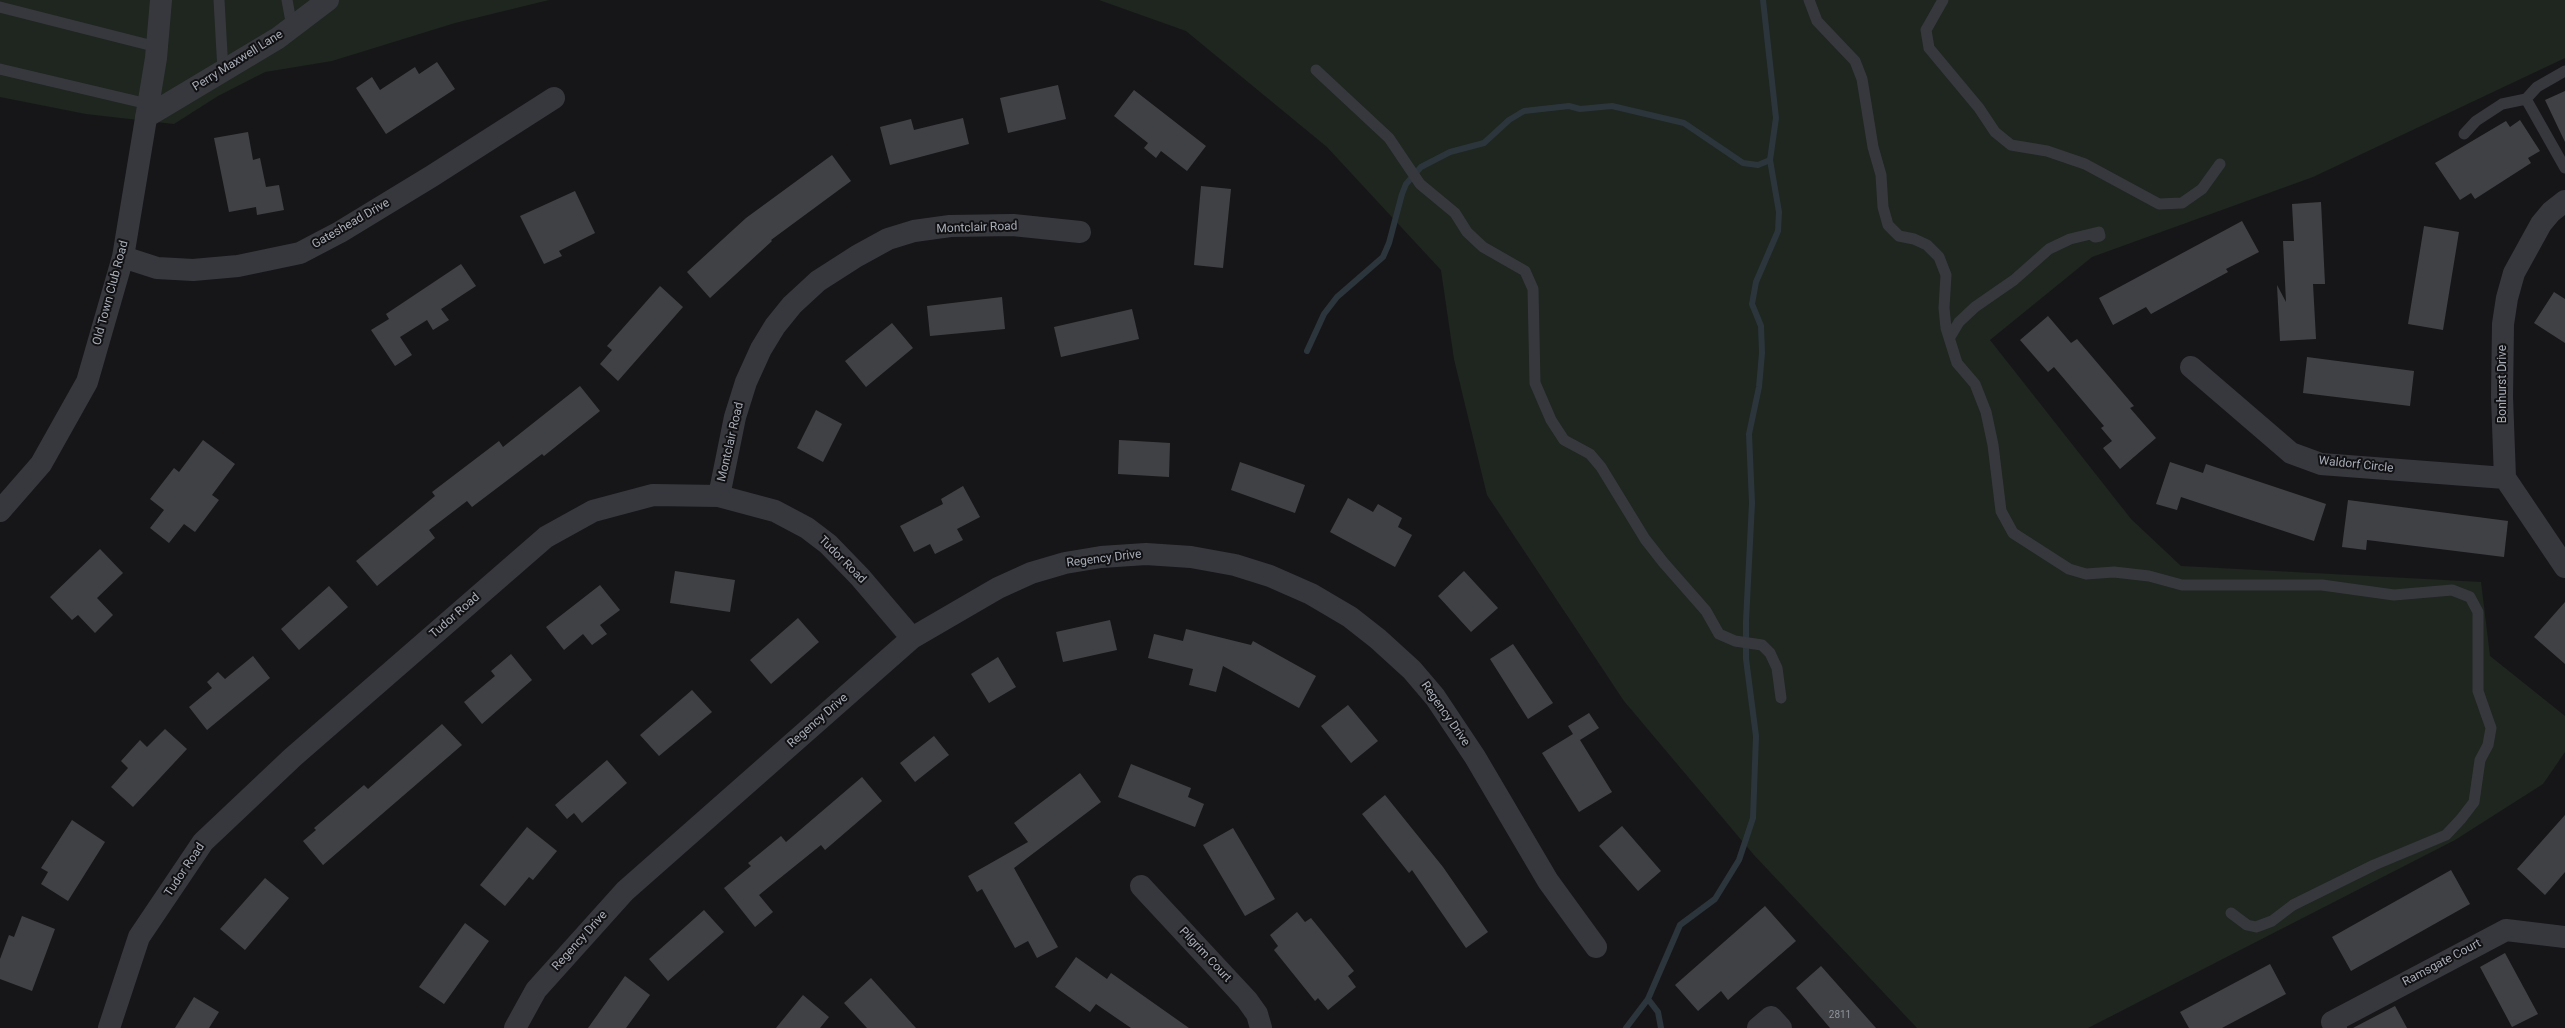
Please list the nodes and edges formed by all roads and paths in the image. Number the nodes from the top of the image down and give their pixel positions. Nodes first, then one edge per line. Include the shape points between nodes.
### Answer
1 (161, 0) edge
2 (219, 0) edge
3 (287, 0) edge
4 (328, 0) edge
5 (1809, 0) edge
6 (1943, 0) edge
7 (0, 7) edge
8 (292, 27) junction
9 (157, 47) junction
10 (0, 69) edge
11 (1316, 70) dead end
12 (224, 71) junction
13 (2565, 71) edge
14 (554, 98) dead end
15 (2526, 99) junction
16 (147, 111) junction
17 (2464, 134) dead end
18 (2220, 164) dead end
19 (2565, 168) edge
20 (2565, 201) edge
21 (1080, 232) dead end
22 (2091, 234) dead end
23 (123, 257) junction
24 (1950, 337) junction
25 (2191, 367) dead end
26 (2505, 478) junction
27 (719, 496) junction
28 (0, 511) edge
29 (2565, 568) edge
30 (912, 638) junction
31 (1781, 698) dead end
32 (1141, 886) dead end
33 (2231, 913) dead end
34 (2565, 936) edge
35 (1596, 947) dead end
36 (109, 1028) edge
37 (515, 1028) edge
38 (1261, 1028) edge
39 (1758, 1028) edge
40 (1781, 1028) edge
41 (2336, 1028) edge

1 - 9 street, Old Town Club Road
2 - 12 lane
3 - 8 lane
4 - 8 street, Perry Maxwell Lane
5 - 24 lane via 1817,21 1855,61 1862,79 1888,225 1900,236 1927,245 1939,257 1946,275 1944,308
6 - 18 lane via 1926,30 1929,48 1979,108 1995,132 2011,145 2047,151 2085,164 2159,204 2182,203 2202,189
7 - 9 lane
8 - 12 street, Perry Maxwell Lane
9 - 16 street, Old Town Club Road
10 - 16 lane
11 - 31 lane via 1389,138 1420,184 1455,213 1467,232 1483,247 1525,272 1533,289 1535,383 1551,420 1564,440 1590,454 1601,467 1626,510 1663,562 1706,611 1719,634 1735,641 1757,644 1770,652 1777,668
12 - 16 street, Perry Maxwell Lane
13 - 15 lane via 2537,88
14 - 23 street, Gateshead Drive via 340,232 300,253 238,266 193,270 157,268
15 - 17 lane via 2502,104 2476,121
15 - 19 lane
16 - 23 street, Old Town Club Road
20 - 26 street, Bonhurst Drive via 2546,218 2526,248 2514,273 2507,298 2503,324 2502,397
21 - 27 street, Montclair Road via 1013,225 950,226 914,231 882,242 818,281 792,305 761,349 746,382 735,416
22 - 24 lane via 2070,239 2049,249 2014,280 1975,307 1959,322
23 - 28 street, Old Town Club Road via 87,382 41,464
24 - 33 lane via 1958,363 1975,384 1986,412 2001,511 2013,533 2069,568 2086,574 2114,572 2150,576 2182,585 2322,585 2394,595 2452,590 2470,597 2478,612 2478,691 2491,728 2488,744 2480,760 2474,802 2461,819 2446,835 2374,865 2256,927 2247,925
25 - 26 street, Waldorf Circle via 2291,453 2321,464
26 - 29 street
27 - 30 street, Tudor Road via 775,511 807,528 828,544 860,576
27 - 36 street, Tudor Road via 653,495 593,511 546,537 293,757 203,842 139,937
30 - 35 street, Regency Drive via 998,588 1065,563 1101,557 1146,554 1191,557 1235,565 1270,576 1311,594 1350,617 1378,639 1412,670 1435,697 1475,757 1548,881
30 - 37 street, Regency Drive via 625,891 536,990
32 - 38 street, Pilgrim Court via 1247,1000 1257,1014
34 - 41 street, Ramsgate Court via 2506,930 2332,1022
39 - 40 street via 1771,1017

